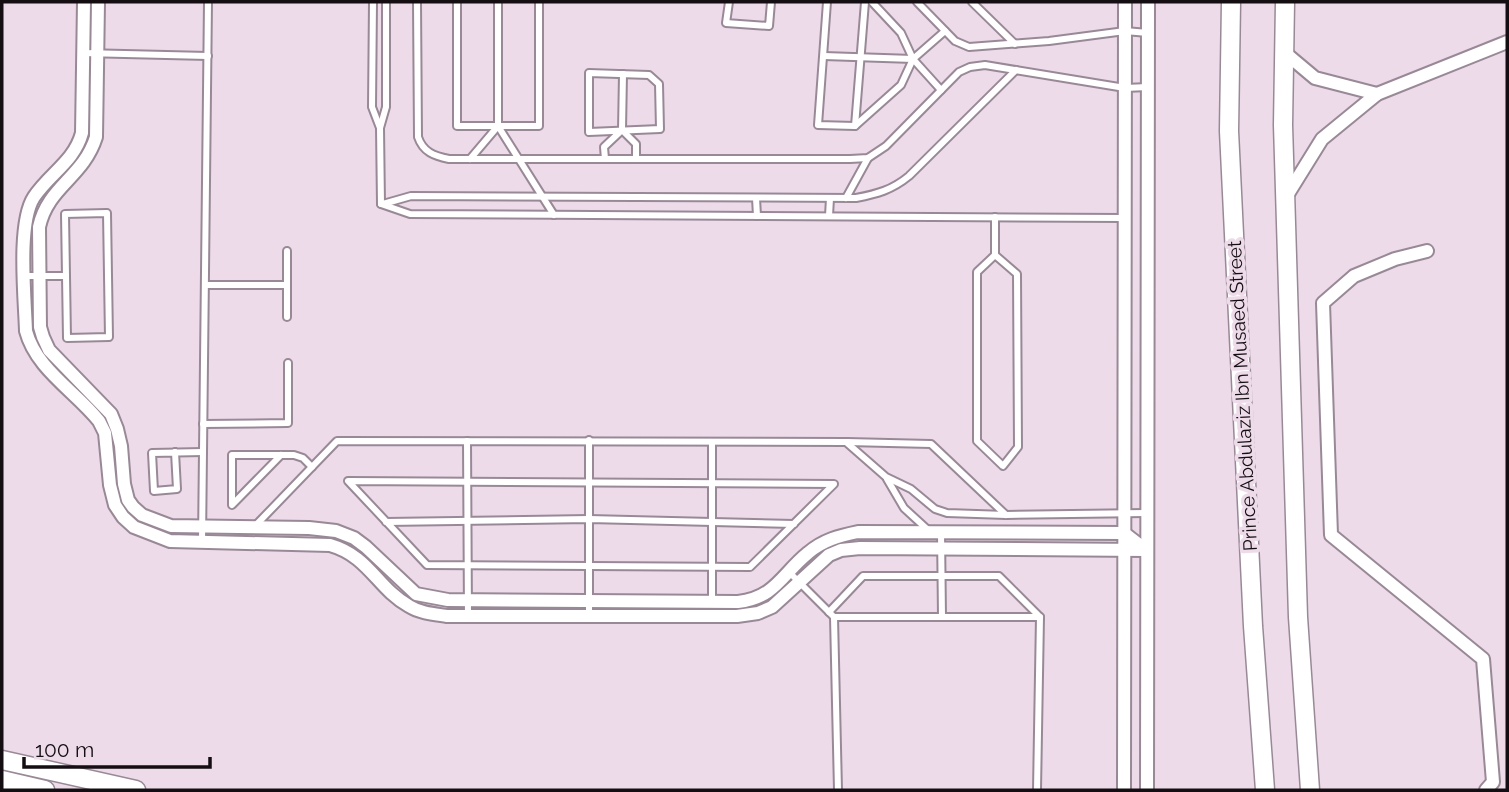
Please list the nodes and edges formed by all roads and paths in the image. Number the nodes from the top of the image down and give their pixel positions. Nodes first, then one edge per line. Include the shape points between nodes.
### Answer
1 (84, 2) edge
2 (98, 2) edge
3 (208, 2) edge
4 (373, 2) edge
5 (386, 2) edge
6 (417, 2) edge
7 (457, 2) edge
8 (498, 2) edge
9 (539, 2) edge
10 (729, 2) edge
11 (771, 2) edge
12 (827, 2) edge
13 (865, 2) edge
14 (872, 2) edge
15 (917, 2) edge
16 (972, 2) edge
17 (1125, 2) edge
18 (1148, 2) edge
19 (1230, 2) edge
20 (1285, 2) edge
21 (945, 31) junction
22 (1125, 31) junction
23 (1148, 33) junction
24 (1507, 42) edge
25 (1015, 44) junction
26 (1284, 52) junction
27 (83, 53) junction
28 (98, 54) junction
29 (208, 55) junction
30 (824, 56) junction
31 (860, 57) junction
32 (913, 59) junction
33 (1016, 70) junction
34 (623, 74) junction
35 (1147, 87) junction
36 (1125, 88) junction
37 (941, 90) junction
38 (1377, 94) junction
39 (498, 126) junction
40 (855, 126) junction
41 (380, 128) junction
42 (622, 131) junction
43 (868, 158) junction
44 (470, 159) junction
45 (518, 159) junction
46 (605, 159) junction
47 (636, 159) junction
48 (477, 197) junction
49 (542, 197) junction
50 (706, 197) junction
51 (756, 198) junction
52 (830, 198) junction
53 (846, 198) junction
54 (1285, 198) junction
55 (381, 204) junction
56 (478, 215) junction
57 (554, 215) junction
58 (707, 216) junction
59 (757, 216) junction
60 (830, 216) junction
61 (995, 217) junction
62 (1124, 218) junction
63 (287, 251) dead end
64 (1427, 251) dead end
65 (995, 255) junction
66 (25, 276) junction
67 (39, 276) junction
68 (66, 276) junction
69 (205, 285) junction
70 (287, 285) junction
71 (287, 317) dead end
72 (288, 363) dead end
73 (203, 424) junction
74 (589, 440) junction
75 (467, 441) junction
76 (712, 442) junction
77 (846, 442) junction
78 (175, 452) junction
79 (203, 452) junction
80 (281, 455) junction
81 (312, 467) junction
82 (886, 477) junction
83 (467, 482) junction
84 (589, 483) junction
85 (712, 483) junction
86 (1146, 513) junction
87 (1125, 514) junction
88 (1006, 515) junction
89 (589, 519) junction
90 (386, 522) junction
91 (467, 522) junction
92 (712, 522) junction
93 (794, 524) junction
94 (202, 527) junction
95 (253, 528) junction
96 (935, 532) junction
97 (1124, 533) junction
98 (202, 542) junction
99 (941, 547) junction
100 (1146, 550) junction
101 (1125, 551) junction
102 (589, 564) junction
103 (468, 565) junction
104 (712, 567) junction
105 (789, 572) junction
106 (942, 576) junction
107 (799, 582) junction
108 (468, 600) junction
109 (589, 601) junction
110 (712, 602) junction
111 (832, 615) junction
112 (468, 616) junction
113 (589, 616) junction
114 (942, 617) junction
115 (1040, 617) junction
116 (2, 760) edge
117 (2, 780) edge
118 (45, 790) edge
119 (136, 790) edge
120 (838, 790) edge
121 (1037, 790) edge
122 (1124, 790) edge
123 (1147, 790) edge
124 (1265, 790) edge
125 (1310, 790) edge
126 (1486, 790) edge

1 - 27 street
2 - 28 street
3 - 29 lane
4 - 41 lane via 372,107
5 - 41 lane via 386,107
6 - 44 lane via 418,137 436,156
7 - 39 lane via 457,126
8 - 39 lane
9 - 39 lane via 539,126
10 - 11 lane via 726,23 769,26
12 - 30 lane
13 - 31 lane
14 - 32 lane via 901,33
15 - 21 lane
16 - 25 lane
17 - 22 street
18 - 23 street
19 - 124 street, Prince Abdulaziz Ibn Musaed Street via 1229,131
20 - 26 street
21 - 25 lane via 969,47
21 - 32 lane
22 - 23 lane
22 - 25 lane
22 - 36 street
23 - 35 street
24 - 38 street
26 - 38 street via 1315,78
26 - 54 street
27 - 28 lane
27 - 66 street via 82,133 72,156 29,206 24,230
28 - 29 lane
28 - 67 street via 96,137 89,157 53,195 41,215
29 - 69 lane
30 - 31 lane
30 - 40 lane via 818,125
31 - 32 lane
31 - 40 lane
32 - 37 lane
32 - 40 lane via 901,85
33 - 36 lane
33 - 37 lane via 970,67
33 - 53 lane via 896,187
34 - 42 lane
34 - 42 lane via 649,75 659,84 660,129
34 - 42 lane via 589,73 589,132
35 - 36 lane
35 - 86 street
36 - 62 street
37 - 43 lane
38 - 54 street via 1322,139
39 - 44 lane
39 - 45 lane
41 - 55 lane
42 - 46 lane via 604,147
42 - 47 lane via 636,144
43 - 47 lane
43 - 53 lane
44 - 45 lane
45 - 46 lane
45 - 49 lane
46 - 47 lane
48 - 49 lane
48 - 55 lane via 411,196
48 - 56 lane
49 - 50 lane
49 - 57 lane
50 - 51 lane
50 - 58 lane
51 - 52 lane
51 - 59 lane
52 - 53 lane
52 - 60 lane
54 - 125 street via 1298,617
55 - 56 lane via 410,214
56 - 57 lane
57 - 58 lane
58 - 59 lane
59 - 60 lane
60 - 61 lane
61 - 62 lane
61 - 65 lane
62 - 87 street
63 - 70 lane
64 - 126 street via 1354,276 1323,303 1331,536 1483,659 1493,782
65 - 65 lane via 977,272 977,441 1003,466 1018,447 1017,274
66 - 67 lane
66 - 98 street via 29,342 99,421 105,433 115,505 134,527 170,541
67 - 68 lane
67 - 94 street via 43,337 111,414 121,446 128,500 156,522
68 - 68 lane via 67,338 109,337 107,213 65,214
69 - 70 lane
69 - 73 lane
70 - 71 lane
72 - 73 lane via 288,423
73 - 79 lane
74 - 75 lane
74 - 76 lane
74 - 84 lane
75 - 81 lane via 337,441
75 - 83 lane
76 - 77 lane
76 - 85 lane
77 - 82 lane
77 - 88 lane via 931,444
78 - 78 lane via 152,453 154,491 177,489
78 - 79 lane
79 - 94 lane
80 - 80 lane via 232,455 232,505 261,475
80 - 81 lane via 303,458
81 - 95 lane
82 - 88 lane via 947,513
82 - 96 lane via 904,508
83 - 84 lane
83 - 90 lane via 348,481
83 - 91 lane
84 - 85 lane
84 - 89 lane
85 - 92 lane
85 - 93 lane via 834,484
86 - 87 lane
86 - 100 street
87 - 88 lane
87 - 97 street
89 - 91 lane
89 - 92 lane
89 - 102 lane
90 - 91 lane
90 - 103 lane via 427,565
91 - 103 lane
92 - 93 lane
92 - 104 lane
93 - 104 lane via 750,567
94 - 95 street
94 - 98 lane
95 - 108 street via 336,531 366,547 416,594
96 - 97 street
96 - 99 lane
96 - 105 street via 836,536 808,552
97 - 100 street
97 - 101 street
98 - 112 street via 345,549 410,607
99 - 101 street
99 - 106 lane
99 - 107 street via 841,550 819,562
100 - 101 street
100 - 123 street
101 - 122 street
102 - 103 lane
102 - 104 lane
102 - 109 lane
103 - 108 lane
104 - 110 lane
105 - 107 lane
105 - 110 street via 754,600
106 - 111 lane via 863,576
106 - 114 lane
106 - 115 lane via 999,576
107 - 111 lane
107 - 113 street via 772,607 758,613
108 - 109 street
108 - 112 lane
109 - 110 street
109 - 113 lane
111 - 114 lane
111 - 120 lane
112 - 113 street
114 - 115 lane
115 - 121 lane
116 - 119 street
117 - 118 street

